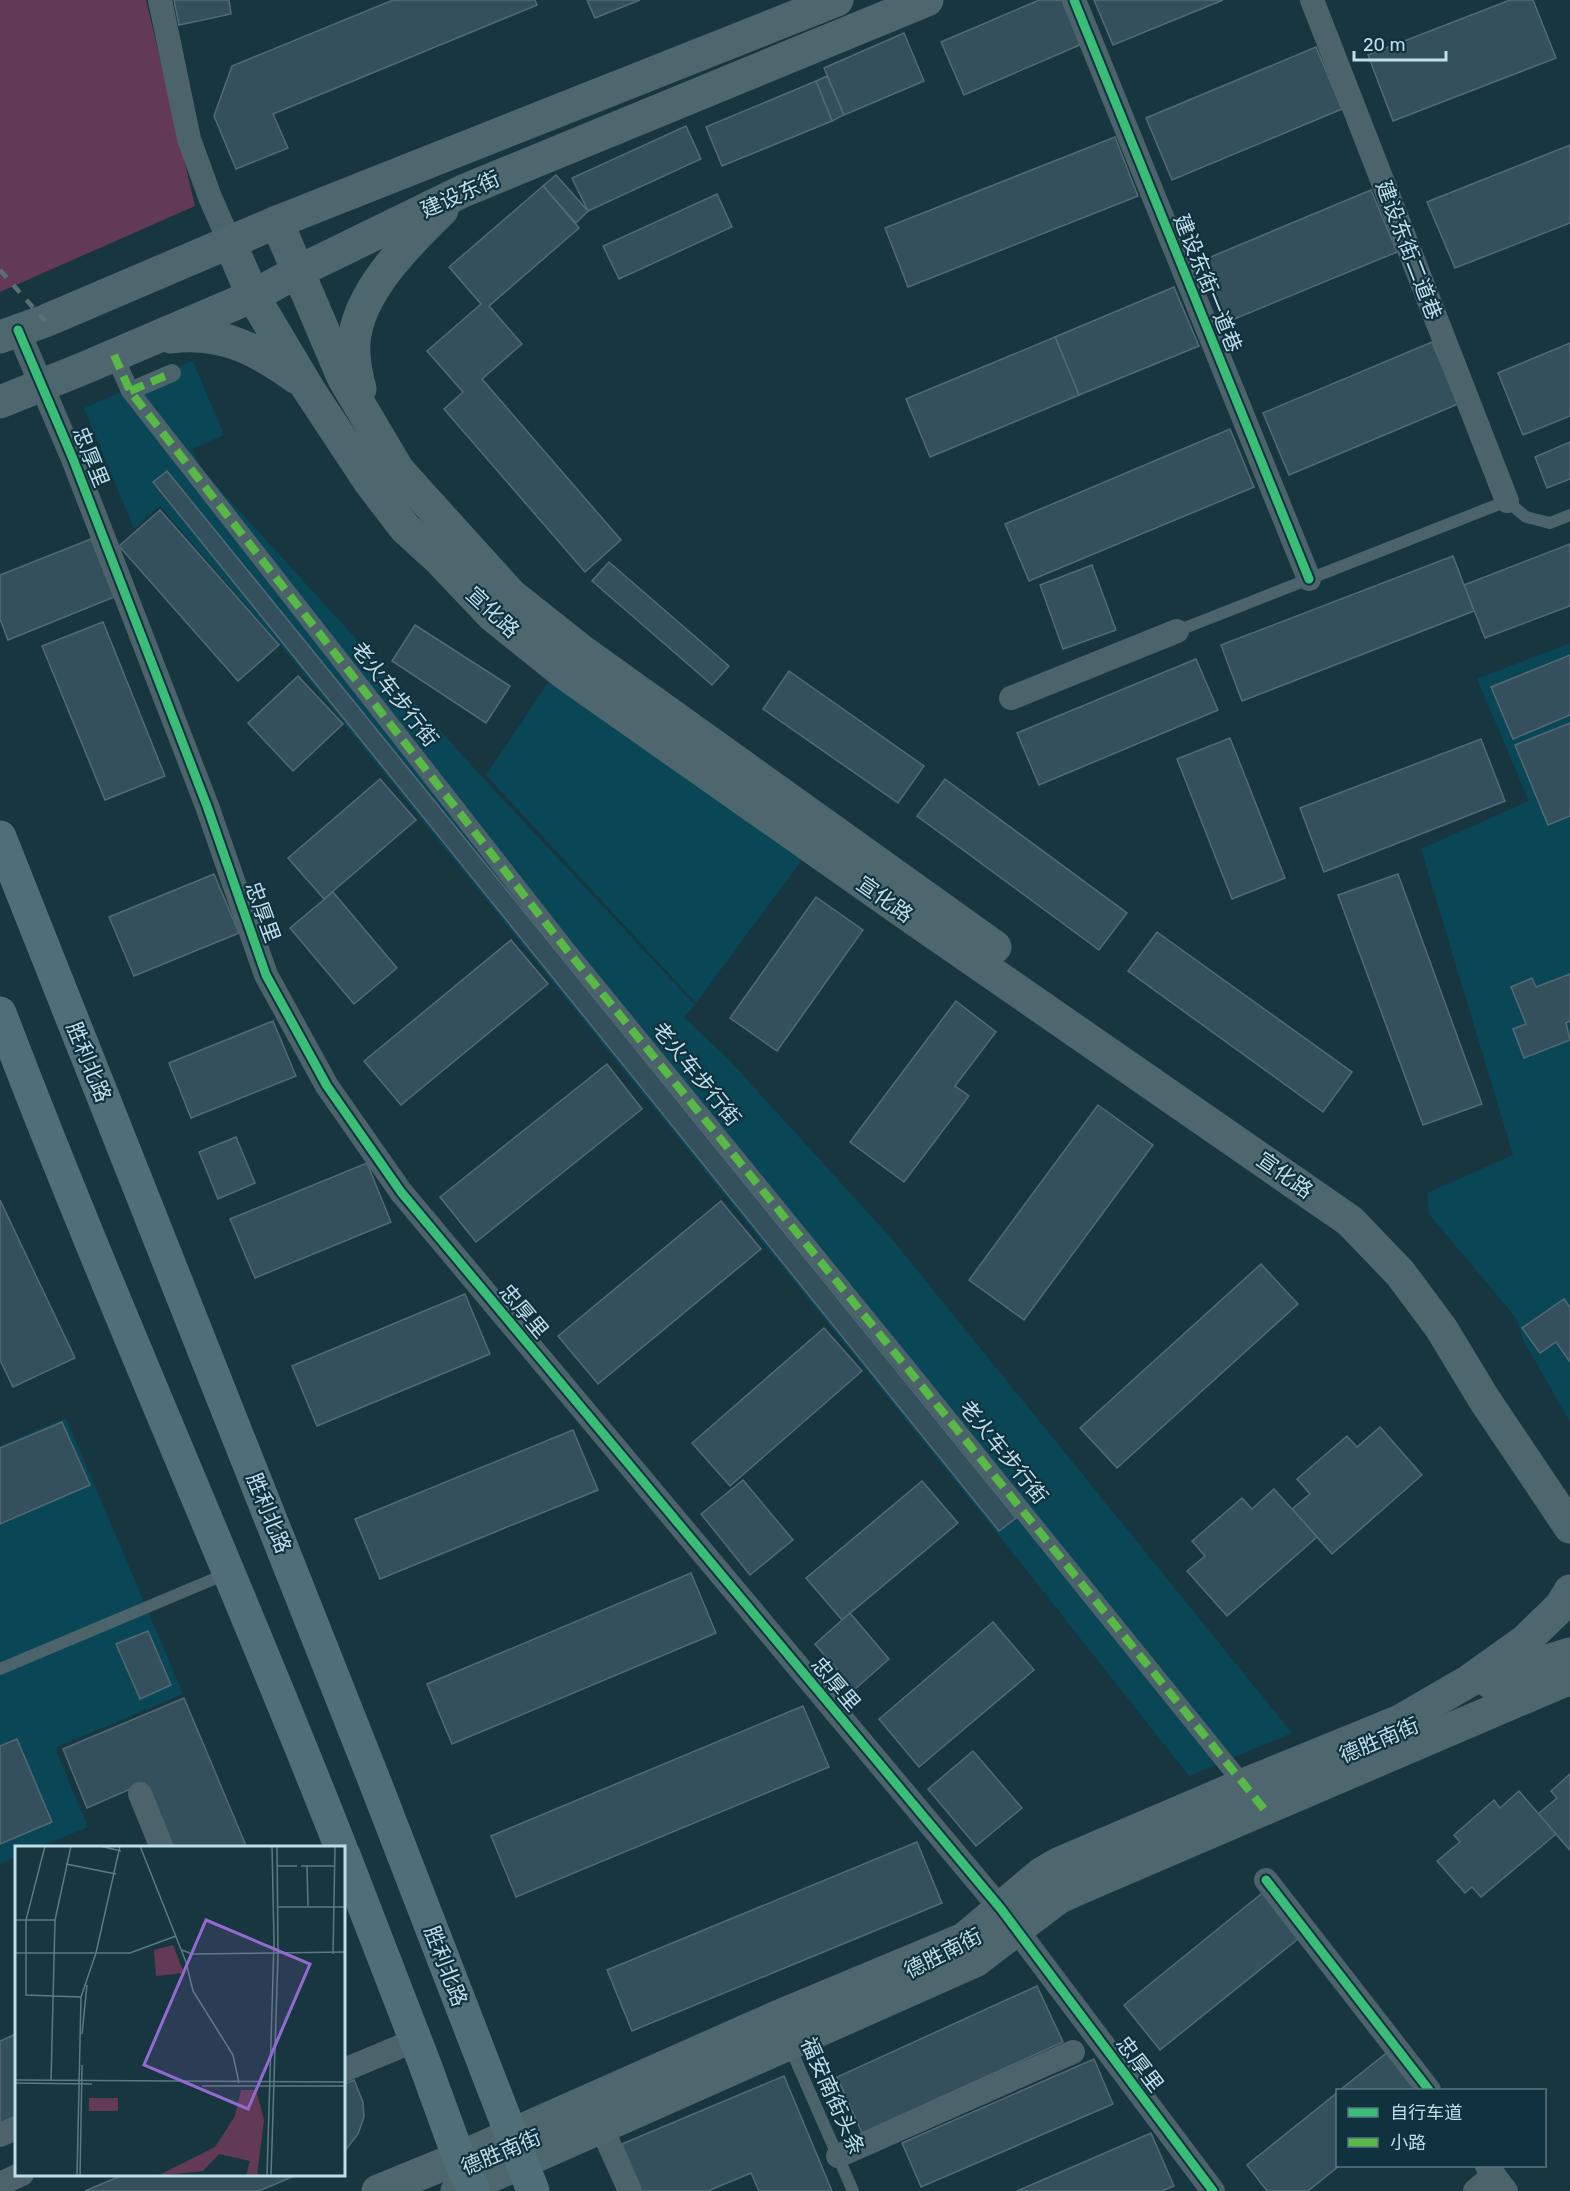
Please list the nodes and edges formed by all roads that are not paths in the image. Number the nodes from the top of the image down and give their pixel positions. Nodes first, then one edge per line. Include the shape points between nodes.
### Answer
1 (160, 0) edge
2 (837, 0) edge
3 (1074, 0) edge
4 (1312, 0) edge
5 (923, 1) edge
6 (463, 191) junction
7 (277, 222) junction
8 (230, 243) junction
9 (297, 272) junction
10 (253, 296) junction
11 (9, 334) edge
12 (151, 339) junction
13 (114, 355) junction
14 (172, 373) dead end
15 (41, 385) junction
16 (306, 385) junction
17 (130, 391) junction
18 (0, 402) edge
19 (368, 420) junction
20 (1507, 501) junction
21 (1570, 516) edge
22 (1309, 579) junction
23 (1177, 631) joint
24 (1011, 698) dead end
25 (0, 837) edge
26 (0, 1014) edge
27 (1570, 1500) edge
28 (1570, 1527) edge
29 (229, 1573) junction
30 (1570, 1591) edge
31 (1570, 1654) edge
32 (0, 1669) edge
33 (1570, 1680) edge
34 (1400, 1721) junction
35 (140, 1794) dead end
36 (1254, 1797) junction
37 (161, 1846) edge
38 (339, 1846) edge
39 (345, 1861) edge
40 (1266, 1880) dead end
41 (351, 1898) edge
42 (1009, 1920) junction
43 (783, 2030) junction
44 (416, 2040) junction
45 (1073, 2052) dead end
46 (345, 2070) edge
47 (1427, 2089) edge
48 (595, 2114) junction
49 (15, 2128) edge
50 (0, 2135) edge
51 (837, 2156) junction
52 (522, 2163) edge
53 (20, 2176) edge
54 (1496, 2177) edge
55 (465, 2181) edge
56 (0, 2184) edge
57 (378, 2191) edge
58 (630, 2191) edge
59 (853, 2191) edge
60 (1212, 2191) edge
61 (1475, 2191) edge

1 - 8 street via 189,139
2 - 7 main road, 建设东街
3 - 22 street, 建设东街一道巷
4 - 20 street, 建设东街二道巷
5 - 6 main road, 建设东街
6 - 9 main road, 建设东街
6 - 19 main road via 398,256 377,284 360,317 354,342 355,371
7 - 8 main road, 建设东街
7 - 9 main road, 宣化路
8 - 10 main road, 宣化路
8 - 11 main road, 建设东街
9 - 10 main road, 建设东街
9 - 19 main road, 宣化路 via 343,378
10 - 12 main road, 建设东街
10 - 16 main road, 宣化路
11 - 15 street, 忠厚里
12 - 13 main road, 建设东街
12 - 16 main road via 212,337 249,347
13 - 15 main road, 建设东街
13 - 17 street, 老火车步行街
14 - 17 street
15 - 18 main road, 建设东街
15 - 42 street, 忠厚里 via 207,806 266,975 327,1086 401,1192
16 - 28 main road, 宣化路 via 405,528 492,615 564,673 1350,1221 1400,1273 1441,1328 1489,1408
17 - 36 street, 老火车步行街 via 566,950
19 - 27 main road, 宣化路 via 398,470 511,595 559,634 935,906 1366,1208 1418,1261 1461,1319
20 - 21 lane via 1526,517 1550,523
20 - 22 lane
22 - 23 lane
23 - 24 street
25 - 52 highway, 胜利北路 via 369,1766
26 - 29 highway via 58,1164
29 - 32 lane
29 - 38 highway
30 - 34 main road, 德胜南街 via 1562,1606 1525,1641 1469,1681
31 - 34 main road, 德胜南街 via 1517,1670
33 - 36 main road, 德胜南街
34 - 36 main road, 德胜南街
35 - 37 street
36 - 42 main road, 德胜南街
39 - 41 highway
40 - 47 street
41 - 44 highway
42 - 43 main road, 德胜南街 via 975,1961
42 - 60 street, 忠厚里
43 - 48 main road, 德胜南街
43 - 51 lane, 福安南街头条
44 - 46 street
44 - 55 highway
45 - 51 street
48 - 52 main road, 德胜南街
48 - 58 street
49 - 50 street
51 - 59 lane, 福安南街头条
52 - 55 main road, 德胜南街
53 - 56 street
54 - 61 street
55 - 57 main road, 德胜南街

